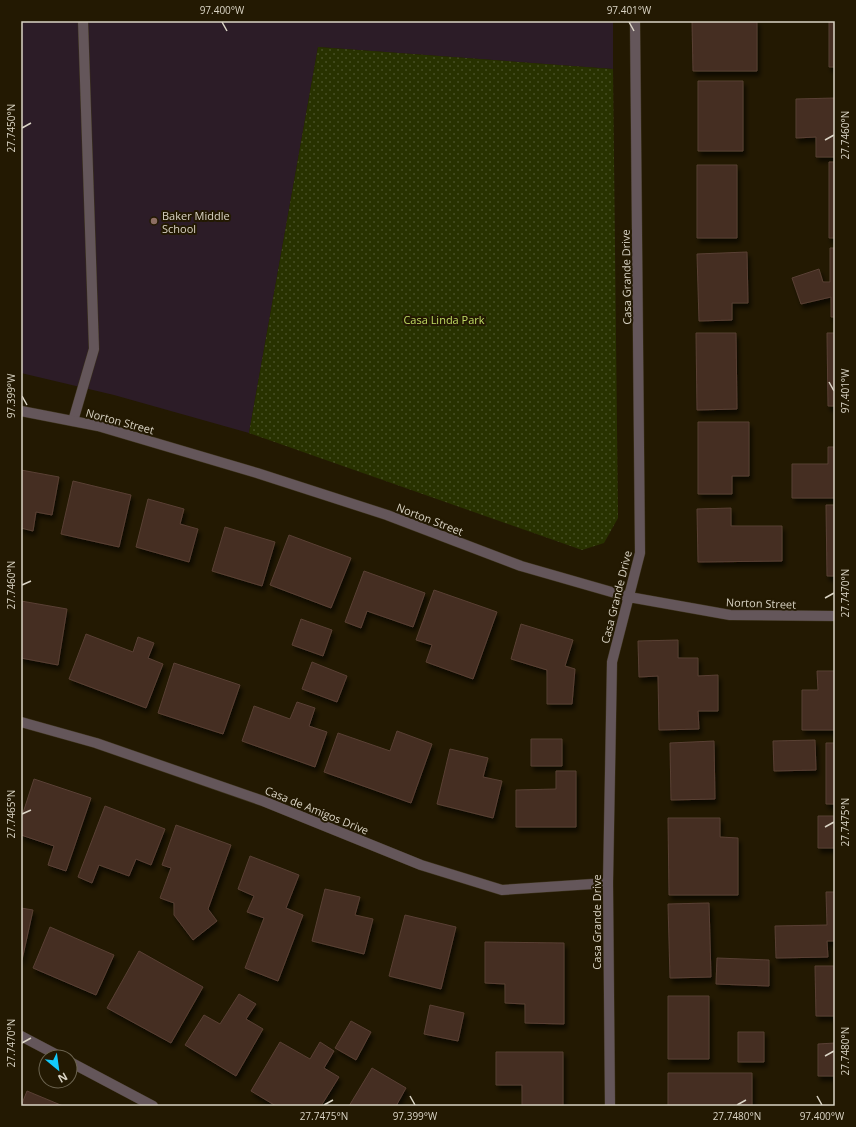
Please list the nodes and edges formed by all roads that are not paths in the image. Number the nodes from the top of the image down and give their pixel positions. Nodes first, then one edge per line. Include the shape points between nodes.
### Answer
1 (83, 21) edge
2 (635, 21) edge
3 (21, 410) edge
4 (74, 421) junction
5 (629, 598) junction
6 (835, 616) edge
7 (21, 722) edge
8 (608, 883) junction
9 (21, 1036) edge
10 (46, 1049) edge
11 (78, 1066) edge
12 (153, 1106) edge
13 (610, 1106) edge

1 - 4 street via 94,348
2 - 5 street, Casa Grande Drive via 640,553
3 - 4 street, Norton Street
4 - 5 street, Norton Street via 257,473 387,515 521,566
5 - 6 street, Norton Street via 730,615
5 - 8 street, Casa Grande Drive via 612,662
7 - 8 street, Casa de Amigos Drive via 96,743 263,801 421,865 502,890
8 - 13 street, Casa Grande Drive
9 - 10 street
11 - 12 street

